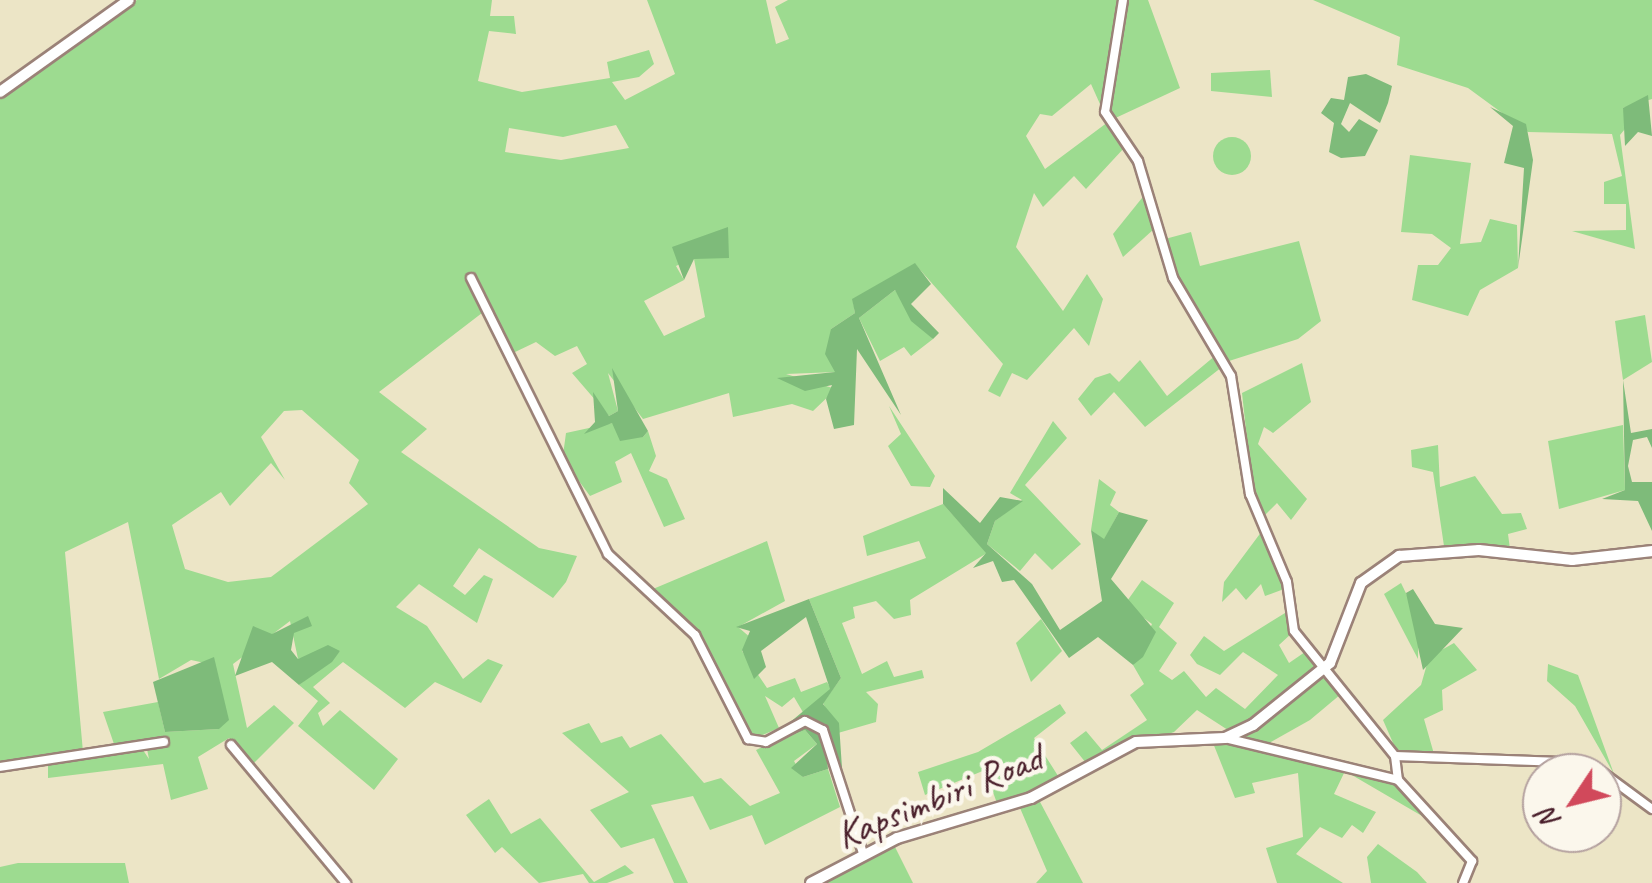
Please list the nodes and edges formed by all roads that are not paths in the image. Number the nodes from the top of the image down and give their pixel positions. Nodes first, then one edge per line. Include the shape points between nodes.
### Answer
1 (129, 0) edge
2 (1123, 0) edge
3 (0, 92) edge
4 (471, 278) dead end
5 (1652, 551) edge
6 (1324, 670) junction
7 (1225, 738) junction
8 (164, 742) dead end
9 (232, 745) dead end
10 (1396, 756) junction
11 (0, 767) edge
12 (1398, 780) junction
13 (1652, 809) edge
14 (862, 852) junction
15 (346, 883) edge
16 (811, 883) edge
17 (1462, 883) edge

1 - 3 street
2 - 6 street via 1105,112 1138,161 1173,278 1231,376 1250,494 1287,582 1294,630
4 - 14 street via 608,554 694,636 748,739 763,743 805,721 826,733
5 - 6 street via 1586,560 1399,556 1361,583
6 - 7 street
6 - 10 street
7 - 12 street
7 - 14 street, Kapsimbiri Road via 1136,742 1031,798
8 - 11 street
9 - 15 street
10 - 12 street
10 - 13 street via 1562,762 1603,773
12 - 17 street via 1472,861
14 - 16 street, Kapsimbiri Road

